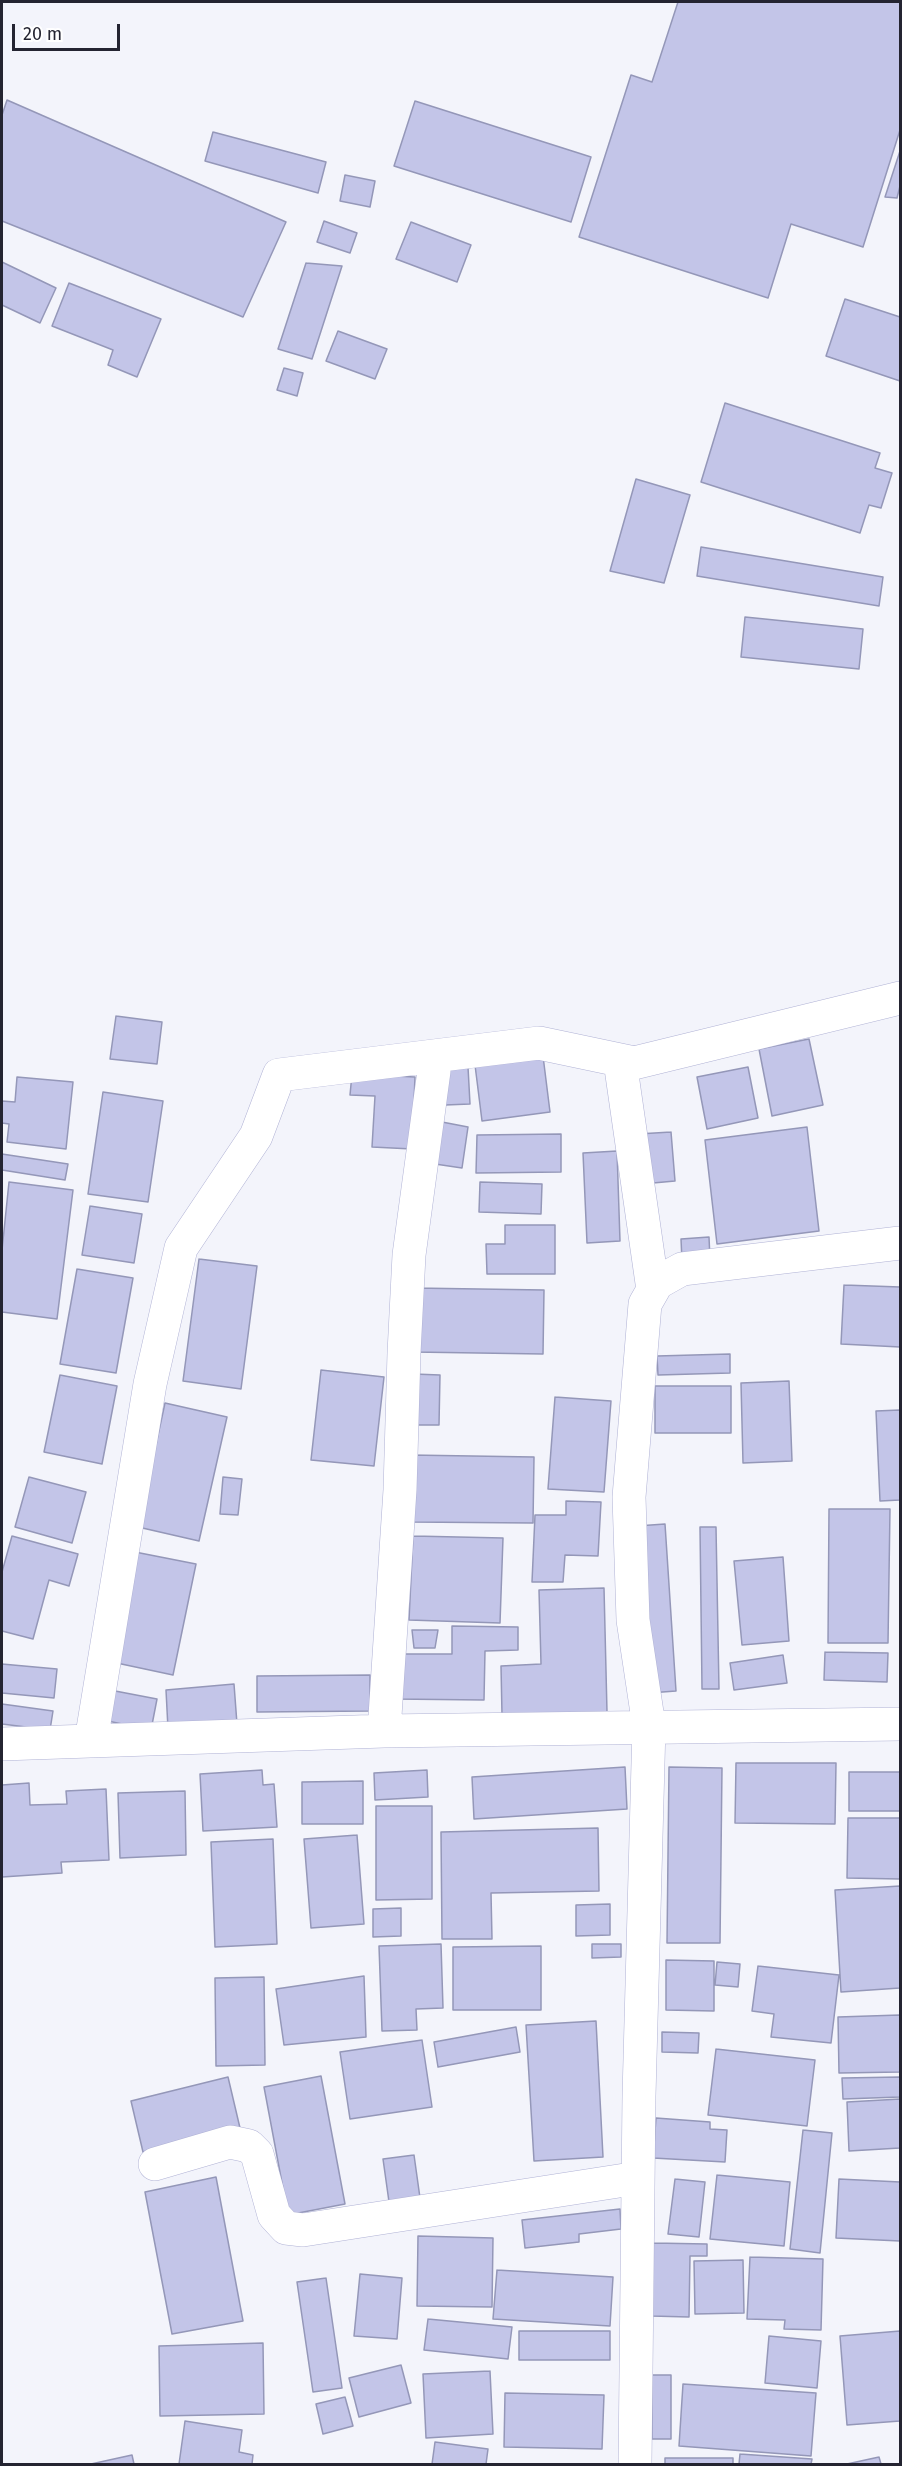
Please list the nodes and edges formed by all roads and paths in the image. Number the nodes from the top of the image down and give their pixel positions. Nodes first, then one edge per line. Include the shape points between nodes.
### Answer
1 (900, 998) edge
2 (620, 1061) junction
3 (434, 1071) dead end
4 (900, 1243) edge
5 (653, 1290) junction
6 (900, 1724) edge
7 (649, 1726) junction
8 (384, 1731) junction
9 (91, 1741) junction
10 (2, 1744) edge
11 (155, 2164) dead end
12 (638, 2178) junction
13 (635, 2464) edge

1 - 2 street via 634,1063
2 - 5 street
2 - 9 street via 539,1043 279,1075 256,1136 181,1248 150,1384
3 - 8 street via 409,1255 400,1490
4 - 5 street via 682,1269 657,1283
5 - 7 street via 645,1304 629,1497 633,1620
6 - 7 street
7 - 8 street
7 - 12 street
8 - 9 street
9 - 10 street
11 - 12 street via 230,2142 249,2146 257,2154 274,2215 286,2228 303,2230
12 - 13 street

